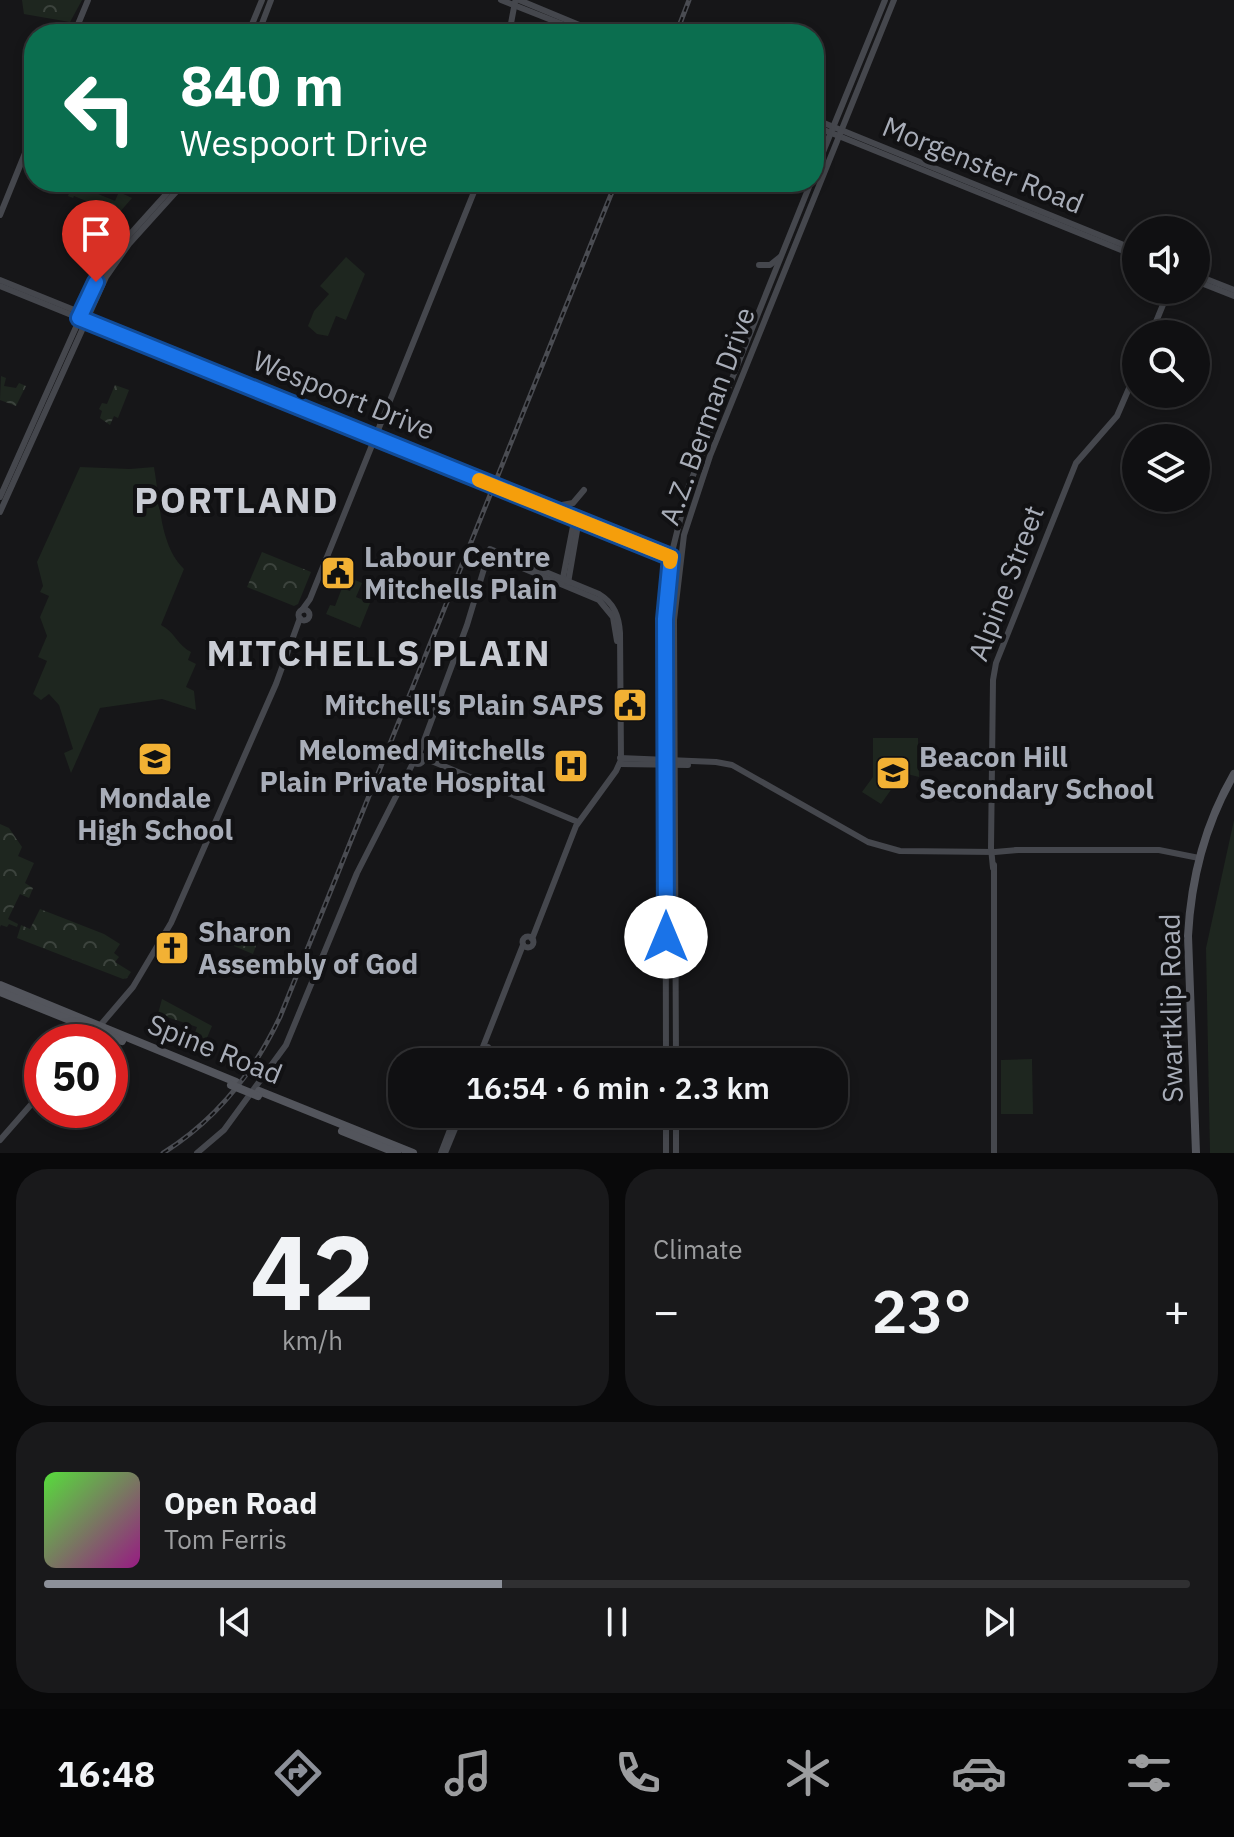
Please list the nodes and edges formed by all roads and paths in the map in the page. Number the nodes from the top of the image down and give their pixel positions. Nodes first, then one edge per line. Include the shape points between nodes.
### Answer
1 (88, 0) edge
2 (262, 0) edge
3 (271, 0) edge
4 (501, 0) edge
5 (885, 0) edge
6 (894, 0) edge
7 (516, 2) edge
8 (78, 24) edge
9 (252, 24) edge
10 (262, 24) edge
11 (511, 24) edge
12 (565, 24) edge
13 (574, 24) edge
14 (824, 125) edge
15 (824, 128) edge
16 (833, 130) junction
17 (840, 134) junction
18 (824, 151) edge
19 (24, 156) edge
20 (824, 174) edge
21 (168, 192) edge
22 (176, 192) edge
23 (474, 192) edge
24 (807, 192) edge
25 (817, 192) edge
26 (0, 215) edge
27 (1122, 245) edge
28 (1122, 250) edge
29 (782, 254) junction
30 (759, 265) dead end
31 (0, 280) edge
32 (1210, 284) edge
33 (0, 286) edge
34 (1234, 293) edge
35 (83, 316) junction
36 (1122, 406) edge
37 (376, 435) junction
38 (512, 490) junction
39 (584, 490) dead end
40 (0, 497) edge
41 (558, 505) junction
42 (544, 507) junction
43 (0, 512) edge
44 (577, 516) junction
45 (570, 543) junction
46 (671, 554) junction
47 (680, 558) junction
48 (565, 583) junction
49 (419, 760) junction
50 (619, 761) junction
51 (664, 763) junction
52 (674, 763) junction
53 (1234, 774) edge
54 (577, 821) junction
55 (993, 850) junction
56 (1199, 858) junction
57 (0, 985) edge
58 (0, 992) edge
59 (85, 1024) edge
60 (87, 1024) edge
61 (99, 1024) edge
62 (128, 1041) edge
63 (486, 1048) edge
64 (666, 1048) edge
65 (676, 1048) edge
66 (259, 1093) junction
67 (24, 1108) edge
68 (453, 1128) edge
69 (666, 1128) edge
70 (676, 1128) edge
71 (2, 1132) edge
72 (0, 1140) edge
73 (197, 1153) edge
74 (397, 1153) edge
75 (413, 1153) edge
76 (443, 1153) edge
77 (666, 1153) edge
78 (676, 1153) edge
79 (994, 1153) edge
80 (1196, 1153) edge

1 - 8 main road
2 - 9 main road
3 - 10 main road
4 - 7 main road
5 - 16 main road
6 - 17 main road, A.Z. Berman Drive
7 - 11 main road
7 - 12 main road
7 - 13 main road
14 - 16 main road, Morgenster Road
15 - 16 main road, Morgenster Road
16 - 17 main road, Morgenster Road
16 - 18 main road
17 - 20 main road, A.Z. Berman Drive
17 - 27 main road, Morgenster Road
17 - 28 main road, Morgenster Road
19 - 26 main road
21 - 35 main road via 116,250 95,283
22 - 35 main road via 119,257
23 - 37 main road
24 - 29 main road, A.Z. Berman Drive
25 - 47 main road, A.Z. Berman Drive via 710,456
29 - 30 main road via 770,265
29 - 46 main road, A.Z. Berman Drive via 693,475
31 - 35 main road, Wespoort Drive
32 - 34 main road
33 - 35 main road, Wespoort Drive
35 - 37 main road, Wespoort Drive
35 - 40 main road
35 - 43 main road
36 - 55 main road, Alpine Street via 1076,463 995,666
37 - 38 main road, Wespoort Drive, bridge
37 - 61 main road via 171,923 137,980
38 - 41 main road, Wespoort Drive
38 - 42 main road, Wespoort Drive
39 - 41 main road via 573,503
41 - 44 main road, Wespoort Drive
42 - 44 main road, Wespoort Drive
42 - 45 main road via 566,519
44 - 45 main road
44 - 46 main road, Wespoort Drive
44 - 48 main road
45 - 48 main road
46 - 47 main road, Wespoort Drive
46 - 51 main road, A.Z. Berman Drive
47 - 52 main road, A.Z. Berman Drive via 674,620
48 - 49 main road via 489,552
48 - 50 main road via 608,605 614,621
49 - 54 main road
49 - 73 main road via 357,873 291,1035 224,1130
50 - 51 main road
50 - 54 main road
51 - 52 main road
51 - 64 main road, A.Z. Berman Drive
52 - 55 main road via 740,768 883,848
52 - 65 main road, A.Z. Berman Drive
53 - 56 main road, Swartklip Road
54 - 63 main road via 529,938 533,944 526,946
55 - 56 main road via 1159,850
55 - 79 main road, Alpine Street
56 - 80 main road, Swartklip Road via 1188,936
57 - 60 main road, Spine Road
58 - 59 main road, Spine Road
62 - 66 main road, Spine Road, bridge
66 - 74 main road, Spine Road
66 - 75 main road, Spine Road
67 - 71 main road
68 - 76 main road
69 - 77 main road
70 - 78 main road
71 - 72 main road

